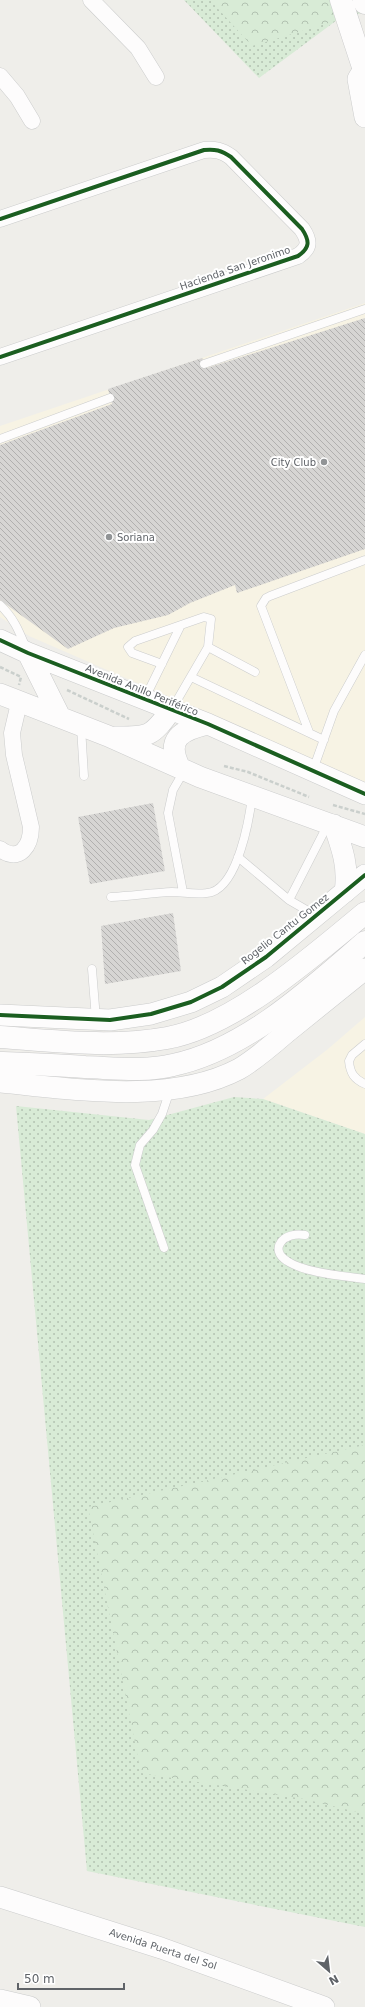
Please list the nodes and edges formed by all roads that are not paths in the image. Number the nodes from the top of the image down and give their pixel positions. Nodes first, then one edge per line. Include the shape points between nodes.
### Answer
1 (91, 0) edge
2 (341, 0) edge
3 (364, 0) edge
4 (365, 3) edge
5 (364, 71) edge
6 (0, 76) edge
7 (156, 77) dead end
8 (365, 117) edge
9 (32, 121) dead end
10 (0, 219) edge
11 (365, 309) edge
12 (0, 357) edge
13 (204, 364) dead end
14 (110, 398) dead end
15 (0, 439) edge
16 (365, 560) edge
17 (0, 605) edge
18 (180, 627) junction
19 (0, 640) edge
20 (208, 647) junction
21 (28, 653) junction
22 (365, 655) edge
23 (162, 664) junction
24 (254, 672) dead end
25 (191, 677) junction
26 (0, 694) edge
27 (144, 699) junction
28 (19, 703) junction
29 (171, 710) junction
30 (60, 717) junction
31 (208, 724) junction
32 (81, 726) junction
33 (309, 732) junction
34 (108, 736) junction
35 (324, 740) junction
36 (182, 769) junction
37 (313, 770) junction
38 (84, 776) dead end
39 (365, 794) edge
40 (252, 797) junction
41 (329, 817) junction
42 (365, 837) edge
43 (0, 849) edge
44 (238, 857) junction
45 (365, 875) edge
46 (183, 892) junction
47 (345, 892) junction
48 (365, 896) edge
49 (111, 897) dead end
50 (289, 900) junction
51 (365, 912) edge
52 (315, 916) junction
53 (365, 942) edge
54 (92, 969) dead end
55 (365, 969) edge
56 (0, 1015) edge
57 (96, 1019) junction
58 (0, 1037) edge
59 (365, 1044) edge
60 (0, 1063) edge
61 (0, 1082) edge
62 (365, 1084) edge
63 (170, 1089) junction
64 (305, 1235) dead end
65 (164, 1248) dead end
66 (365, 1279) edge
67 (0, 1897) edge
68 (0, 2000) edge
69 (30, 2007) edge
70 (324, 2007) edge

1 - 7 street via 138,48
2 - 5 main road
3 - 4 main road
5 - 8 street via 358,80
6 - 9 street via 17,96
10 - 12 street, Hacienda San Jeronimo via 204,150 214,149 223,151 236,162 302,229 309,245 298,256
11 - 13 lane
14 - 15 lane
16 - 33 lane via 270,596 262,606
17 - 21 lane via 17,625
18 - 20 lane via 204,617 211,619
18 - 23 lane
18 - 23 lane via 135,641 128,647 132,653
19 - 21 street, Avenida Anillo Periférico
20 - 24 lane
20 - 25 lane
21 - 27 street, Avenida Anillo Periférico
21 - 30 street
22 - 35 lane via 334,712
23 - 27 lane
25 - 29 lane
25 - 33 lane
26 - 28 street
27 - 29 street, Avenida Anillo Periférico
28 - 30 street
28 - 43 street via 12,733 14,756 31,826 31,838 27,848 20,853
29 - 31 street, Avenida Anillo Periférico
29 - 34 street via 156,730 149,734 140,737
30 - 32 street
31 - 36 street via 183,732 176,739 173,748 175,758
31 - 37 street, Avenida Anillo Periférico
32 - 34 street
32 - 38 lane
33 - 35 lane
34 - 36 street
35 - 37 lane
36 - 40 street
36 - 46 lane via 173,790 168,813
37 - 39 street, Avenida Anillo Periférico
40 - 41 street
40 - 44 lane via 250,817
41 - 42 street
41 - 47 street via 346,863
41 - 50 lane
44 - 46 lane via 229,878 222,886 212,892
44 - 50 lane
45 - 47 street, Rogelio Cantu Gomez
46 - 49 lane
47 - 48 street
47 - 52 street, Rogelio Cantu Gomez
50 - 52 lane
51 - 58 main road via 302,966 208,1025 168,1038 123,1043
52 - 57 street, Rogelio Cantu Gomez via 266,957 222,987 191,1002 151,1014 110,1020
53 - 60 main road via 280,1012 211,1054 172,1066 126,1069
54 - 57 lane
55 - 63 street via 263,1052 239,1068 210,1080
56 - 57 street, Rogelio Cantu Gomez
59 - 62 lane via 349,1061 352,1075
61 - 63 street via 74,1089
63 - 65 lane via 162,1114 140,1146 135,1165
64 - 66 lane via 296,1233 283,1239 279,1246 280,1254 287,1261 316,1272
67 - 70 street, Avenida Puerta del Sol via 161,1948
68 - 69 street

